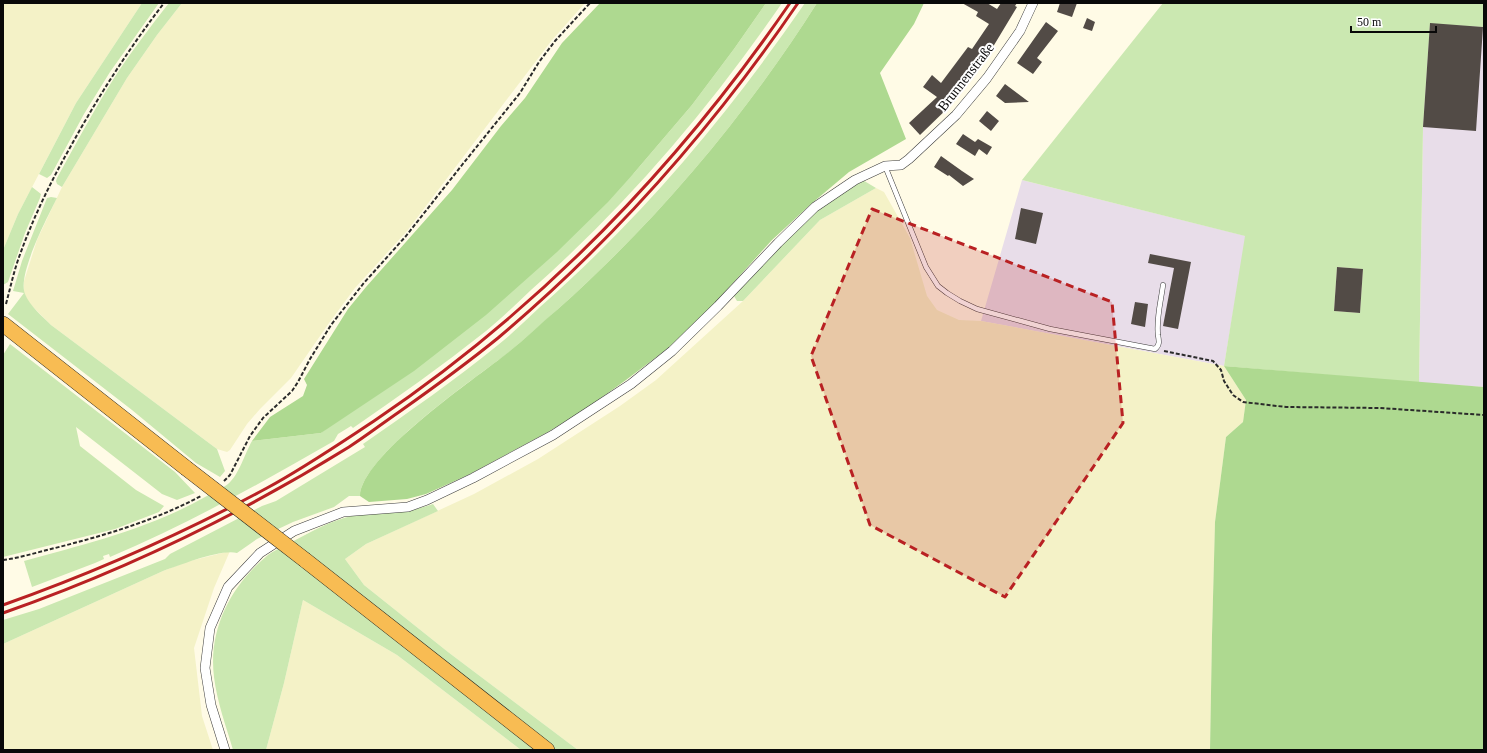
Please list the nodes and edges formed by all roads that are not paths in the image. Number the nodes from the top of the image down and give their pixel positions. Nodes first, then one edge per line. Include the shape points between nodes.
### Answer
1 (1033, 3) edge
2 (885, 166) junction
3 (1163, 285) dead end
4 (5, 326) edge
5 (225, 750) edge
6 (547, 750) edge

1 - 2 street, Brunnenstraße via 1020,31 987,78 956,115 901,166
2 - 3 lane via 926,267 938,286 976,309 1050,329 1155,350 1159,342 1158,320
2 - 5 street via 855,180 815,207 672,351 631,384 553,435 517,456 427,500 408,507 343,512 294,530 260,553 228,587 210,628 205,668 211,705
4 - 6 highway, bridge

